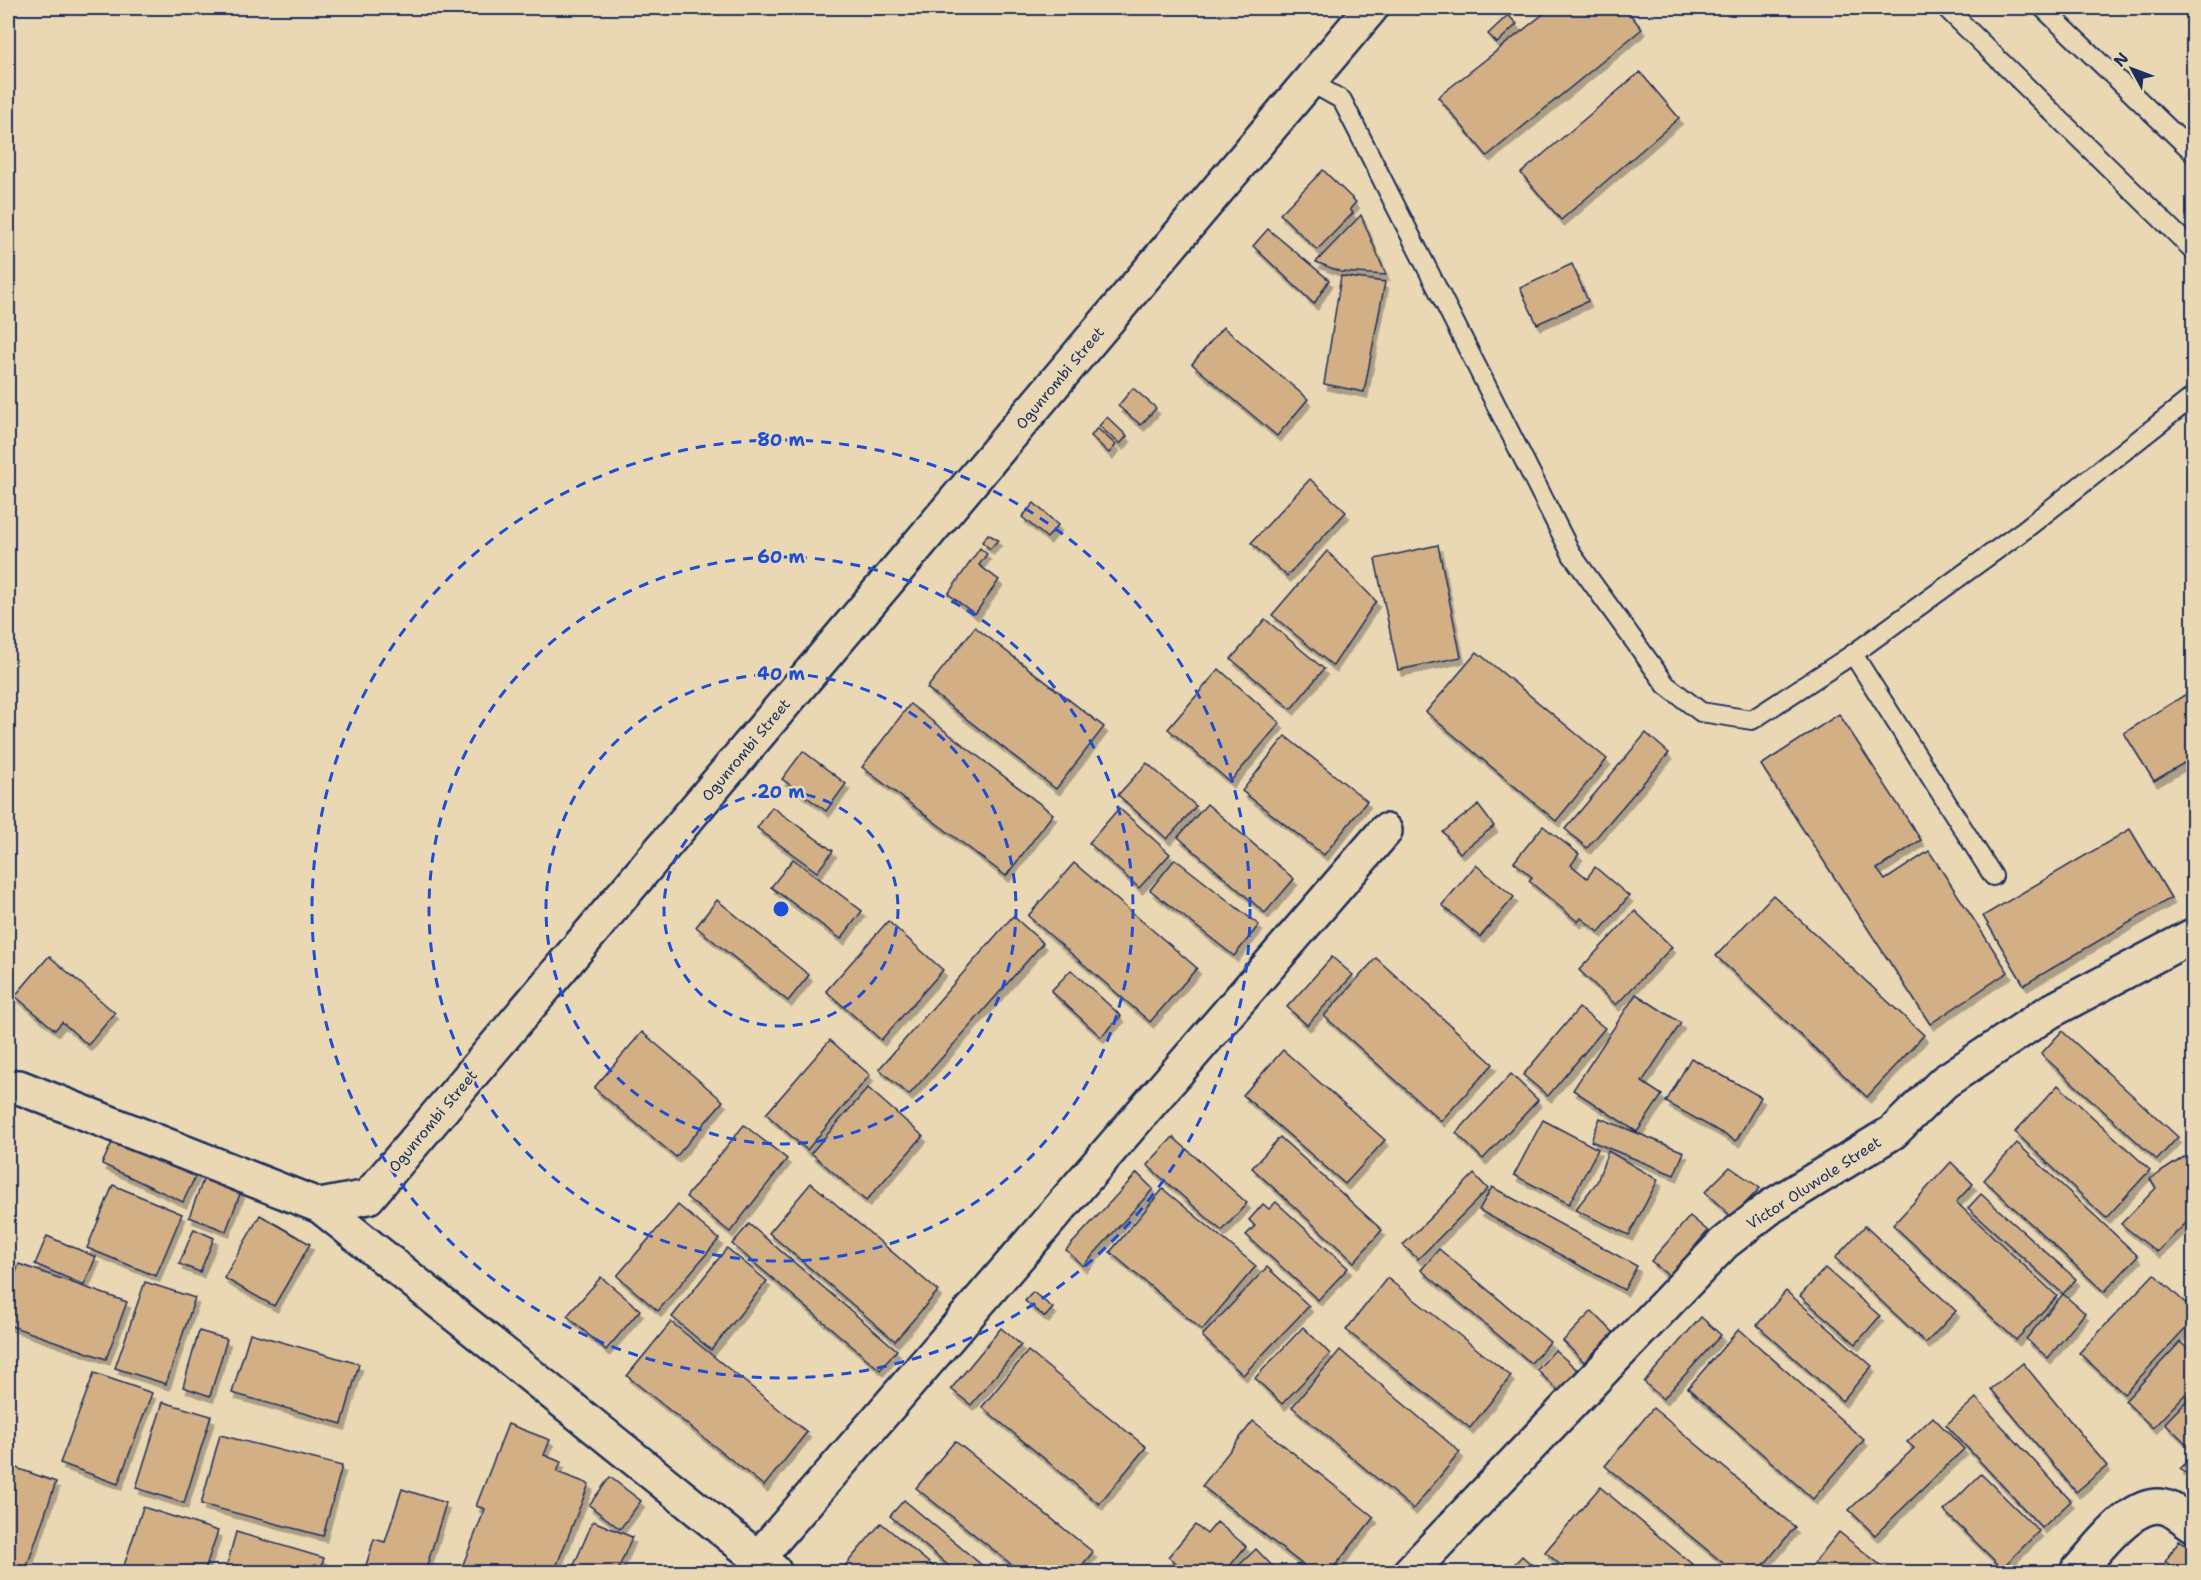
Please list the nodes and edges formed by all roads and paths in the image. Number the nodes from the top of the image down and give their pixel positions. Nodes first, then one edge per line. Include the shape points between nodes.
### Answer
1 (1371, 8) edge
2 (1946, 8) edge
3 (2043, 8) edge
4 (1310, 82) junction
5 (2193, 153) edge
6 (2193, 251) edge
7 (2193, 396) edge
8 (1853, 654) junction
9 (1385, 831) dead end
10 (1993, 876) dead end
11 (2193, 935) edge
12 (8, 1087) edge
13 (320, 1206) junction
14 (2193, 1524) edge
15 (767, 1565) edge
16 (1410, 1572) edge
17 (2077, 1572) edge

1 - 4 street, Ogunrombi Street
2 - 6 lane
3 - 5 lane
4 - 8 lane via 1342,100 1572,555 1666,686 1701,712 1752,720
4 - 13 street, Ogunrombi Street via 368,1197
7 - 8 lane via 2024,530
8 - 10 lane
9 - 15 street
11 - 16 street, Victor Oluwole Street via 2049,1012 1944,1082 1893,1132 1772,1206 1724,1243
12 - 13 street via 20,1087
13 - 15 street
14 - 17 street via 2169,1508 2150,1506 2131,1515

